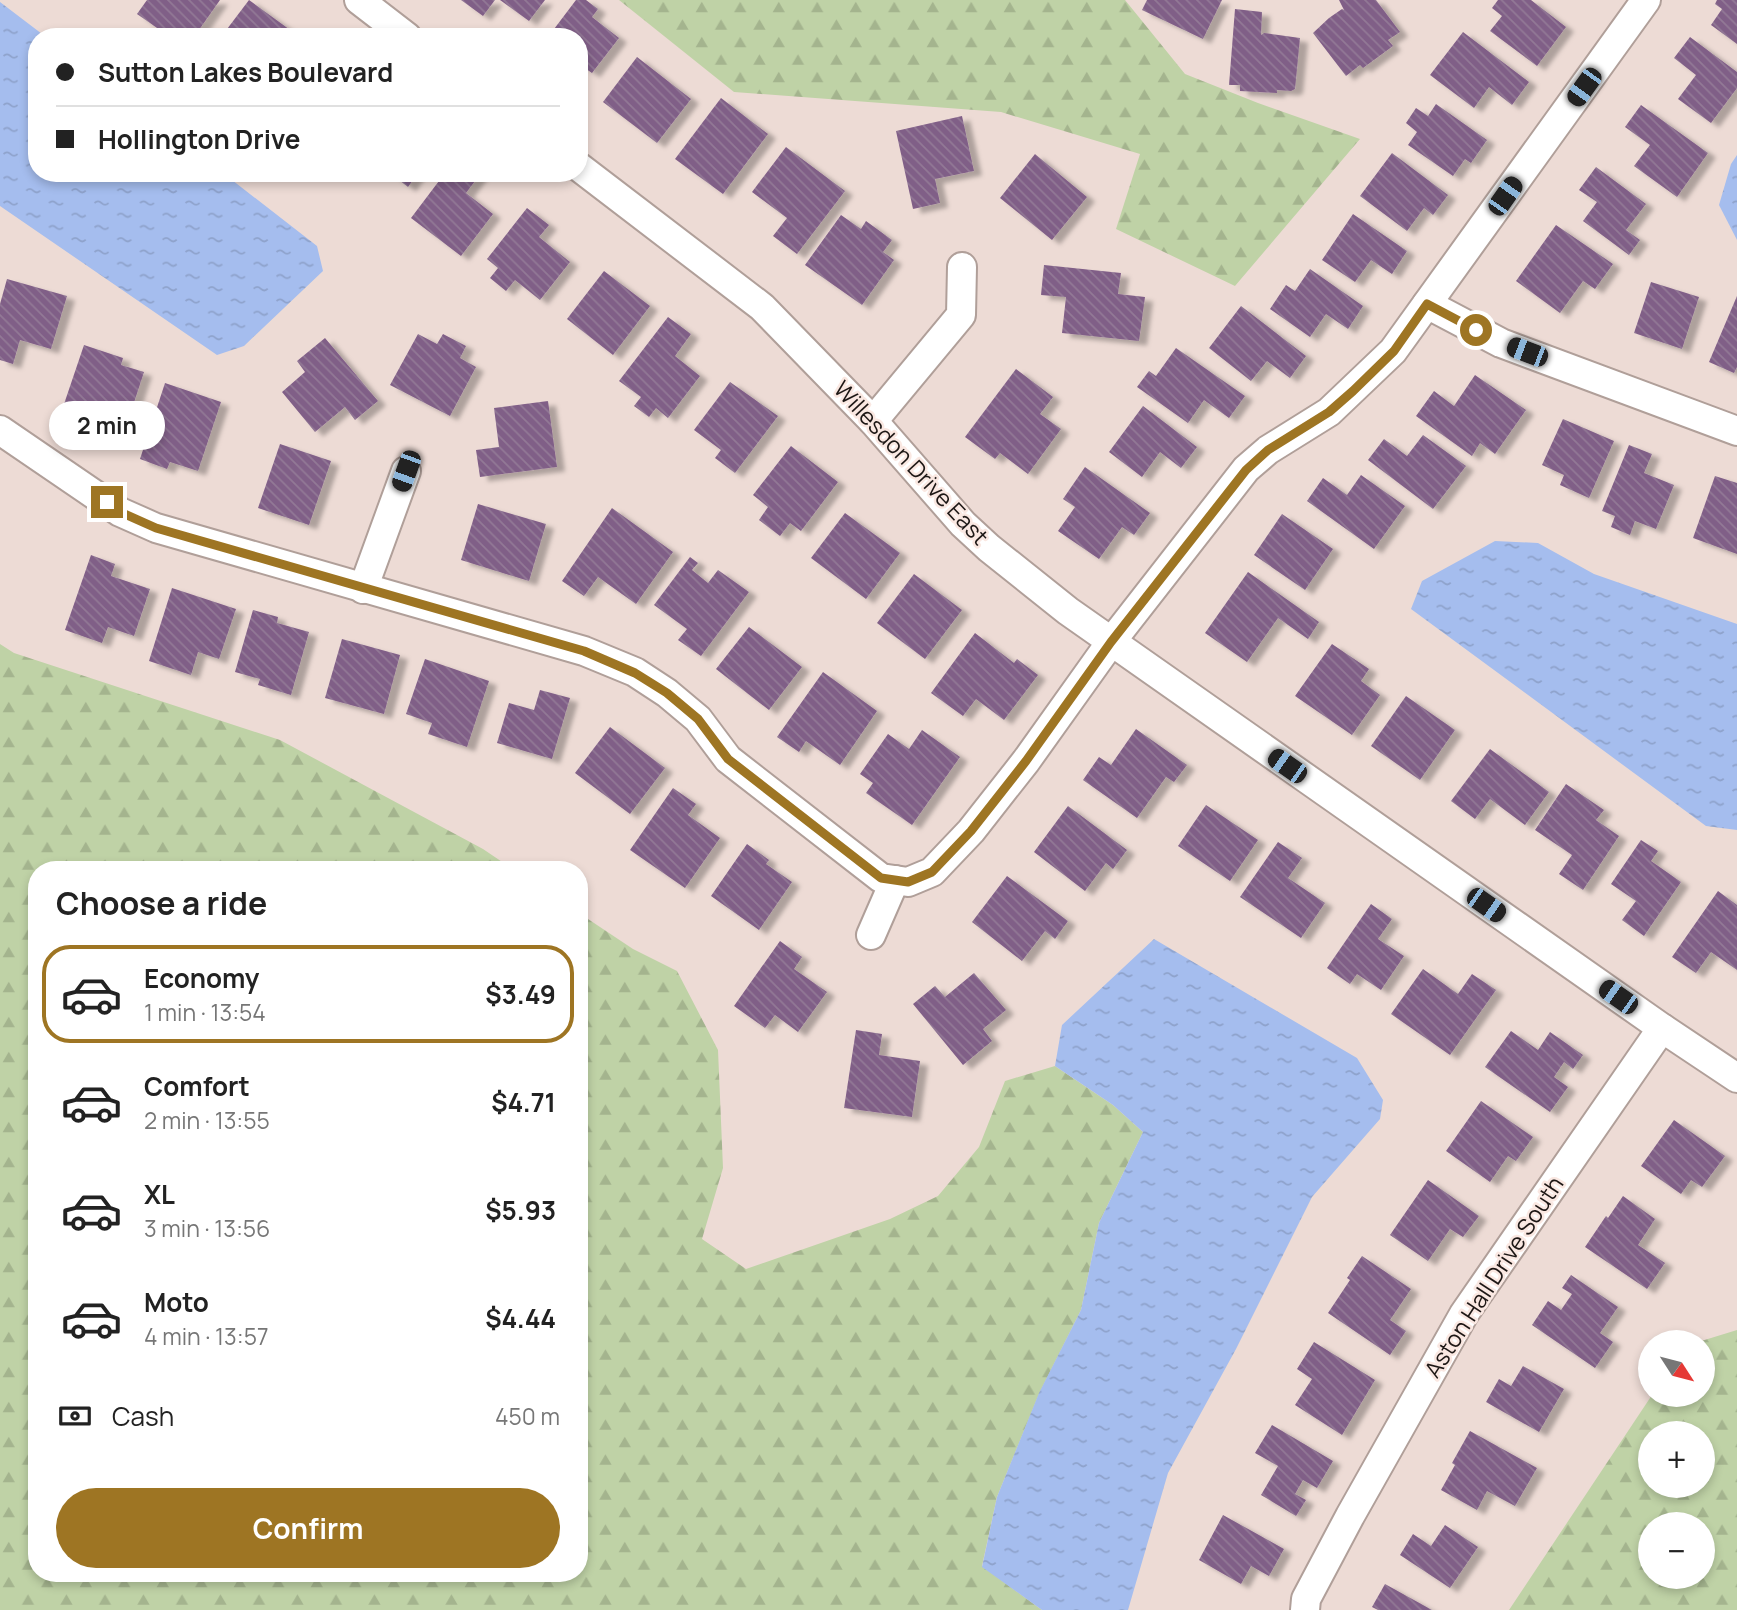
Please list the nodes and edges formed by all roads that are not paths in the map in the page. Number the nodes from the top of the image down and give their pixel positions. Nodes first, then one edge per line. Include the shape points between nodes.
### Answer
1 (359, 0) edge
2 (1646, 0) edge
3 (395, 28) edge
4 (588, 174) edge
5 (962, 267) dead end
6 (1427, 304) junction
7 (873, 421) junction
8 (0, 430) edge
9 (1737, 431) edge
10 (406, 471) dead end
11 (363, 589) junction
12 (1111, 642) junction
13 (888, 879) junction
14 (871, 935) dead end
15 (1662, 1028) junction
16 (1737, 1078) edge
17 (1305, 1610) edge

1 - 3 street
2 - 6 street
4 - 7 street, Willesdon Drive East via 762,307
5 - 7 street via 961,315
6 - 9 street via 1501,343
6 - 12 street via 1394,351 1353,391 1246,470
7 - 12 street, Willesdon Drive East via 963,524
8 - 11 street via 120,512 156,528
10 - 11 street
11 - 13 street via 584,651 635,673 698,719 728,759
12 - 13 street via 971,831 932,872 908,882
12 - 15 street, Willesdon Drive East
13 - 14 street
15 - 16 street, Willesdon Drive East
15 - 17 street, Aston Hall Drive South via 1464,1314 1350,1516 1306,1599

